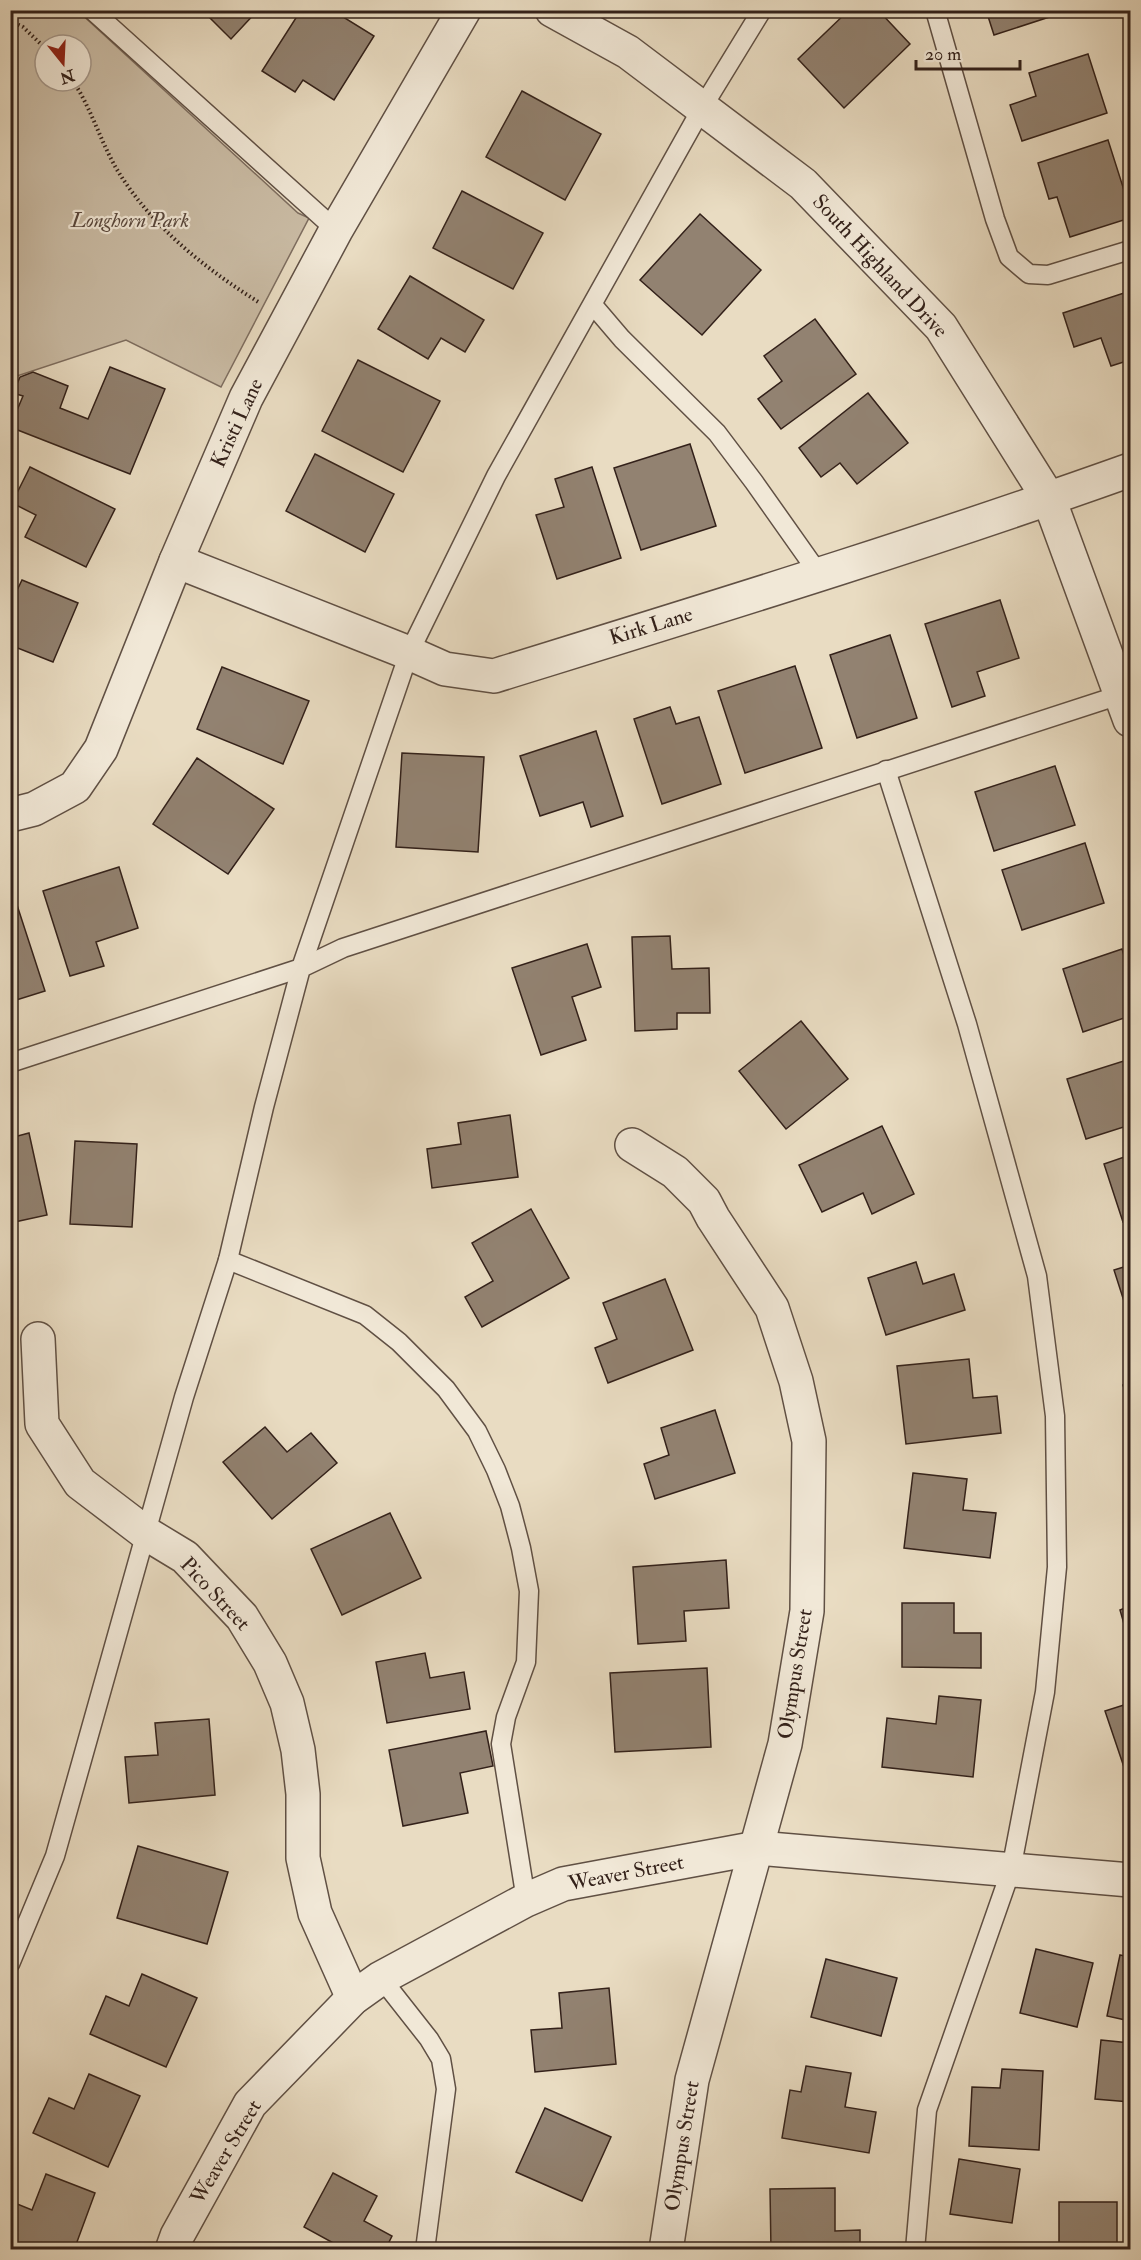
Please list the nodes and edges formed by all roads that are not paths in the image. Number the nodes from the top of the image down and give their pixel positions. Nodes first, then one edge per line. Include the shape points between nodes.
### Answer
1 (92, 10) edge
2 (464, 10) edge
3 (552, 10) edge
4 (762, 10) edge
5 (935, 10) edge
6 (702, 108) junction
7 (336, 230) junction
8 (1131, 250) edge
9 (593, 305) junction
10 (1131, 470) edge
11 (1049, 499) junction
12 (176, 561) junction
13 (819, 574) junction
14 (409, 653) junction
15 (1127, 702) edge
16 (886, 770) junction
17 (10, 815) edge
18 (301, 968) junction
19 (10, 1063) edge
20 (632, 1145) dead end
21 (228, 1260) junction
22 (38, 1339) dead end
23 (147, 1534) junction
24 (757, 1848) junction
25 (1011, 1870) junction
26 (1131, 1880) edge
27 (526, 1900) junction
28 (12, 1956) edge
29 (381, 1978) junction
30 (353, 1998) junction
31 (172, 2250) edge
32 (425, 2250) edge
33 (666, 2250) edge
34 (915, 2250) edge

1 - 7 lane
2 - 7 street, Kristi Lane
3 - 6 street, South Highland Drive via 628,52
4 - 6 lane
5 - 8 lane via 1009,257 1029,274 1048,274
6 - 9 lane
6 - 11 street, South Highland Drive via 803,184 941,327
7 - 12 street, Kristi Lane via 246,398
9 - 13 lane via 717,433
9 - 14 lane via 496,476
10 - 11 street, Kirk Lane
11 - 13 street, Kirk Lane
11 - 15 street, South Highland Drive
12 - 14 street, Kirk Lane
12 - 17 street, Kristi Lane via 101,749 75,788 34,809
13 - 14 street, Kirk Lane via 494,676 445,669
14 - 18 lane
15 - 16 lane
16 - 18 lane via 343,948
16 - 25 lane via 967,1024 1037,1276 1055,1416 1057,1567 1045,1692
18 - 19 lane
18 - 21 lane
20 - 24 street, Olympus Street via 675,1172 704,1201 772,1308 796,1381 809,1441 807,1611 785,1744
21 - 23 lane via 184,1397
21 - 27 lane via 365,1315 399,1341 446,1389 477,1431 496,1470 510,1506 529,1591 526,1662 506,1717 501,1744
22 - 23 street, Pico Street via 42,1424 80,1483
23 - 28 lane via 55,1856
23 - 30 street, Pico Street via 185,1557 242,1617 270,1663 287,1703 298,1750 303,1858 315,1913
24 - 25 street, Weaver Street
24 - 27 street, Weaver Street via 563,1884
24 - 33 street, Olympus Street via 692,2080
25 - 26 street, Weaver Street
25 - 34 lane via 927,2110
27 - 29 street, Weaver Street
29 - 30 street, Weaver Street
29 - 32 lane via 441,2059 446,2089
30 - 31 street, Weaver Street via 250,2104

